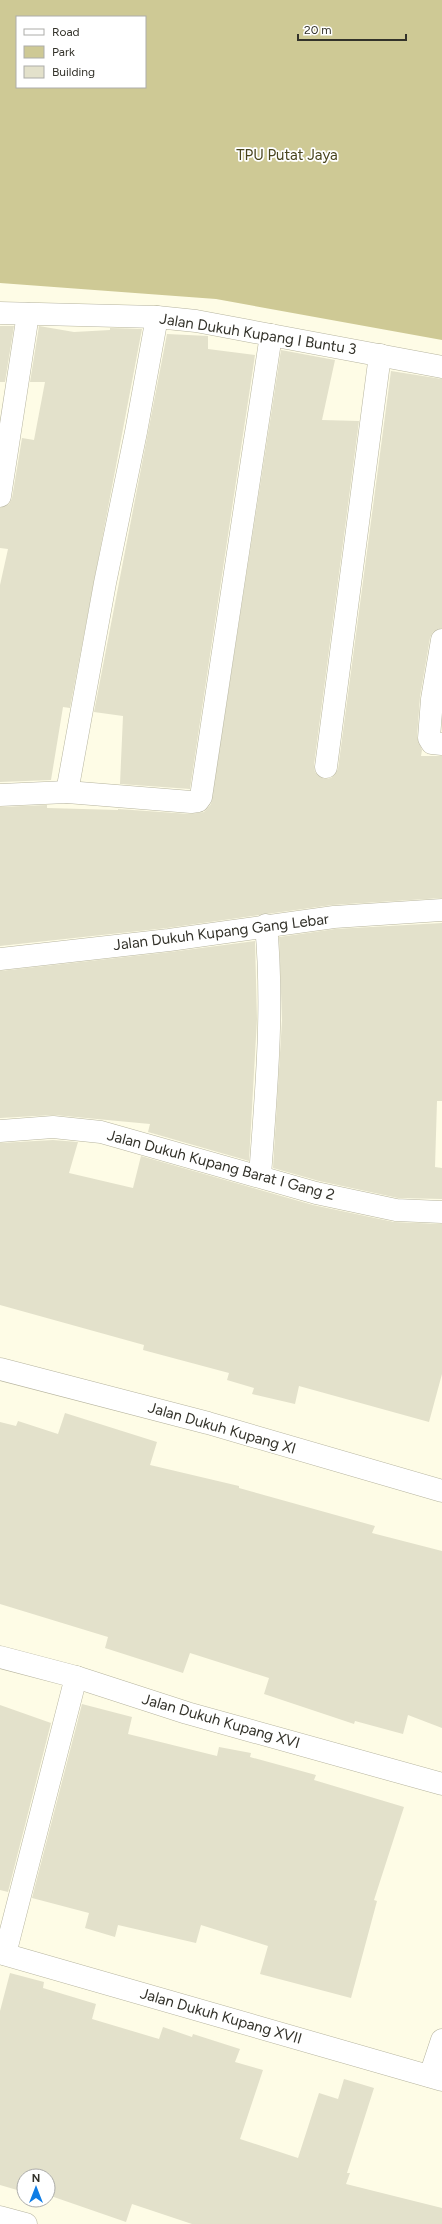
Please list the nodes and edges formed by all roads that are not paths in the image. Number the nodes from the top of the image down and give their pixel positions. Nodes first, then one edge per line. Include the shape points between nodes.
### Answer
1 (0, 313) edge
2 (28, 314) junction
3 (157, 317) junction
4 (271, 335) junction
5 (380, 355) junction
6 (442, 367) edge
7 (0, 496) edge
8 (442, 640) edge
9 (442, 744) edge
10 (326, 767) dead end
11 (67, 792) junction
12 (0, 794) edge
13 (442, 910) edge
14 (266, 925) junction
15 (0, 959) edge
16 (0, 1131) edge
17 (260, 1176) junction
18 (442, 1212) edge
19 (0, 1369) edge
20 (442, 1491) edge
21 (0, 1657) edge
22 (76, 1677) junction
23 (442, 1784) edge
24 (2, 1954) edge
25 (442, 2040) edge
26 (436, 2078) edge
27 (0, 2217) edge
28 (26, 2224) edge

1 - 2 street, Jalan Dukuh Kupang I Buntu 3
2 - 3 street, Jalan Dukuh Kupang I Buntu 3
2 - 7 street
3 - 4 street, Jalan Dukuh Kupang I Buntu 3 via 196,321
3 - 11 street
4 - 5 street, Jalan Dukuh Kupang I Buntu 3
4 - 11 street via 201,797 198,801 191,802
5 - 6 street, Jalan Dukuh Kupang I Buntu 3
5 - 10 street
8 - 9 street via 432,699 429,738 432,743
11 - 12 street
13 - 14 street, Jalan Dukuh Kupang Gang Lebar via 334,917
14 - 15 street, Jalan Dukuh Kupang Gang Lebar via 169,940
14 - 17 street via 270,970 269,1045
16 - 17 street, Jalan Dukuh Kupang Barat I Gang 2 via 53,1127 101,1132
17 - 18 street, Jalan Dukuh Kupang Barat I Gang 2 via 316,1193 396,1210
19 - 20 street, Jalan Dukuh Kupang XI via 208,1423
21 - 22 street, Jalan Dukuh Kupang XVI
22 - 23 street, Jalan Dukuh Kupang XVI via 187,1713
22 - 24 street
24 - 26 street, Jalan Dukuh Kupang XVII
25 - 26 street
27 - 28 street

